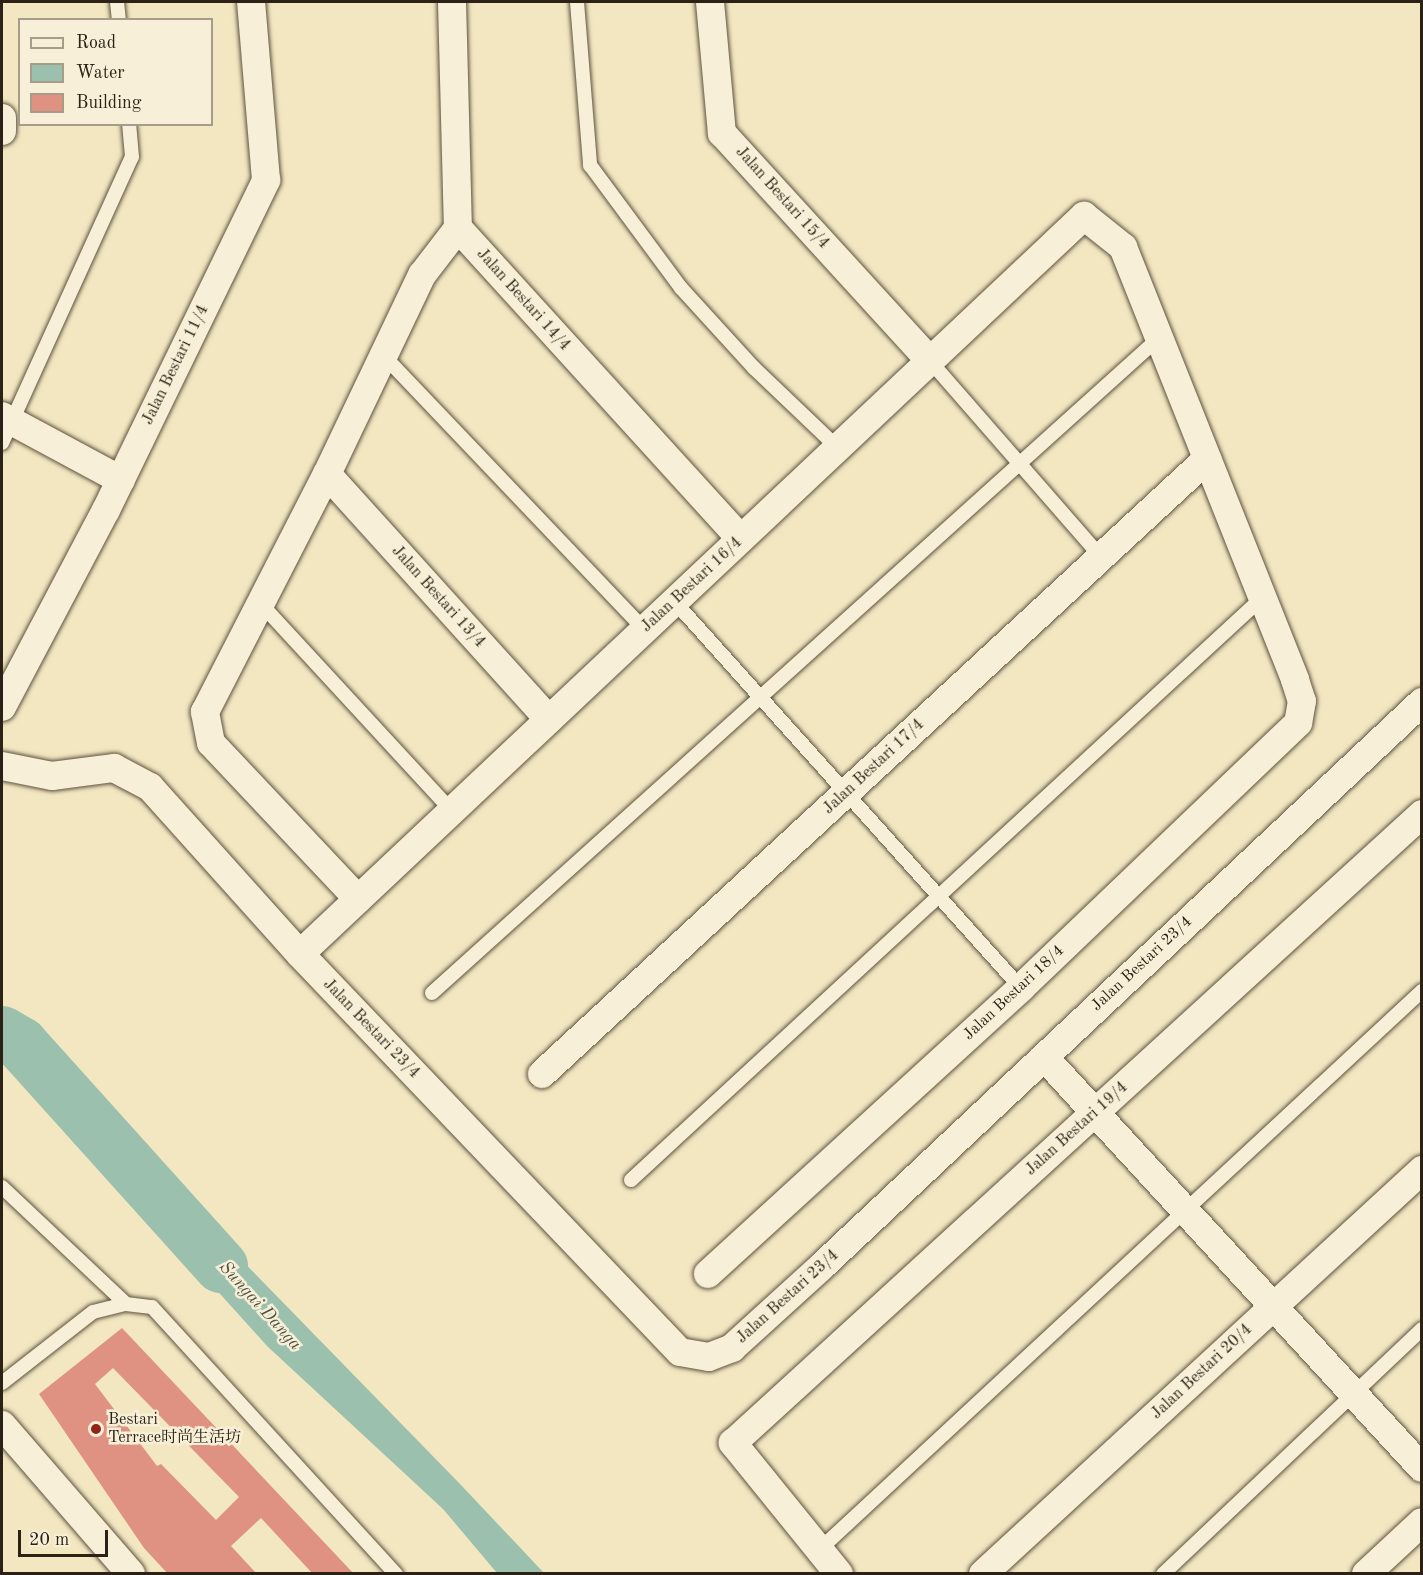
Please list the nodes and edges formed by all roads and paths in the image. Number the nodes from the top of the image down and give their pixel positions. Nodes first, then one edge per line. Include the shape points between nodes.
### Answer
1 (117, 2) edge
2 (251, 2) edge
3 (452, 2) edge
4 (577, 2) edge
5 (710, 2) edge
6 (118, 18) edge
7 (2, 118) edge
8 (129, 126) edge
9 (2, 131) edge
10 (458, 228) junction
11 (1159, 338) junction
12 (384, 356) junction
13 (930, 361) junction
14 (5, 427) edge
15 (838, 448) junction
16 (1207, 459) junction
17 (1020, 462) junction
18 (327, 474) junction
19 (121, 480) junction
20 (741, 539) junction
21 (1101, 557) junction
22 (1262, 598) junction
23 (675, 602) junction
24 (261, 604) junction
25 (645, 630) junction
26 (760, 697) junction
27 (1422, 702) edge
28 (2, 707) edge
29 (549, 720) junction
30 (2, 766) edge
31 (846, 793) junction
32 (453, 811) junction
33 (1422, 814) edge
34 (937, 894) junction
35 (358, 899) junction
36 (300, 954) junction
37 (1021, 988) junction
38 (1422, 991) edge
39 (432, 993) dead end
40 (1044, 1057) junction
41 (542, 1074) dead end
42 (1095, 1113) junction
43 (1422, 1170) edge
44 (631, 1179) dead end
45 (2, 1187) edge
46 (1184, 1210) junction
47 (708, 1274) dead end
48 (126, 1304) junction
49 (1273, 1307) junction
50 (1422, 1329) edge
51 (2, 1383) edge
52 (1353, 1393) junction
53 (2, 1425) edge
54 (1422, 1468) edge
55 (1422, 1522) edge
56 (819, 1551) junction
57 (131, 1574) edge
58 (396, 1574) edge
59 (839, 1574) edge
60 (983, 1574) edge
61 (1163, 1574) edge
62 (1366, 1574) edge

1 - 6 lane
2 - 19 street, Jalan Bestari 11/4 via 266,180
3 - 10 street
4 - 15 lane via 590,165 681,288 754,368
5 - 13 street, Jalan Bestari 15/4 via 722,133
7 - 9 street
8 - 14 lane via 132,157
10 - 12 street via 422,275
10 - 20 street, Jalan Bestari 14/4
11 - 13 street, Jalan Bestari 16/4 via 1123,247 1084,216
11 - 16 street
11 - 17 lane
12 - 18 street
12 - 25 lane
13 - 15 street, Jalan Bestari 16/4
13 - 17 lane
14 - 19 street
15 - 20 street, Jalan Bestari 16/4
16 - 21 street, Jalan Bestari 17/4
16 - 22 street
17 - 21 lane
17 - 26 lane
18 - 24 street
18 - 29 street, Jalan Bestari 13/4
19 - 28 street, Jalan Bestari 11/4
20 - 23 street, Jalan Bestari 16/4
21 - 31 street, Jalan Bestari 17/4
22 - 34 lane
22 - 37 street, Jalan Bestari 18/4 via 1302,701 1298,723
23 - 25 street, Jalan Bestari 16/4
23 - 26 lane
24 - 32 lane
24 - 35 street via 205,712 207,733 211,743
25 - 29 street, Jalan Bestari 16/4
26 - 31 lane
26 - 39 lane
27 - 40 street, Jalan Bestari 23/4
29 - 32 street, Jalan Bestari 16/4
30 - 36 street, Jalan Bestari 23/4 via 52,776 114,768 150,787
31 - 34 lane
31 - 41 street, Jalan Bestari 17/4
32 - 35 street, Jalan Bestari 16/4
33 - 42 street, Jalan Bestari 19/4
34 - 37 lane
34 - 44 lane
35 - 36 street, Jalan Bestari 16/4
36 - 40 street, Jalan Bestari 23/4 via 680,1352 709,1357 732,1348
37 - 47 street, Jalan Bestari 18/4
38 - 46 lane
40 - 42 street
42 - 46 street
42 - 56 street, Jalan Bestari 19/4 via 733,1443
43 - 49 street, Jalan Bestari 20/4
45 - 48 lane
46 - 49 street
46 - 56 lane
48 - 51 lane via 93,1311
48 - 58 lane via 152,1307
49 - 52 street
49 - 60 street, Jalan Bestari 20/4
50 - 52 lane
52 - 54 street
52 - 61 lane
53 - 57 street
55 - 62 street
56 - 59 street

